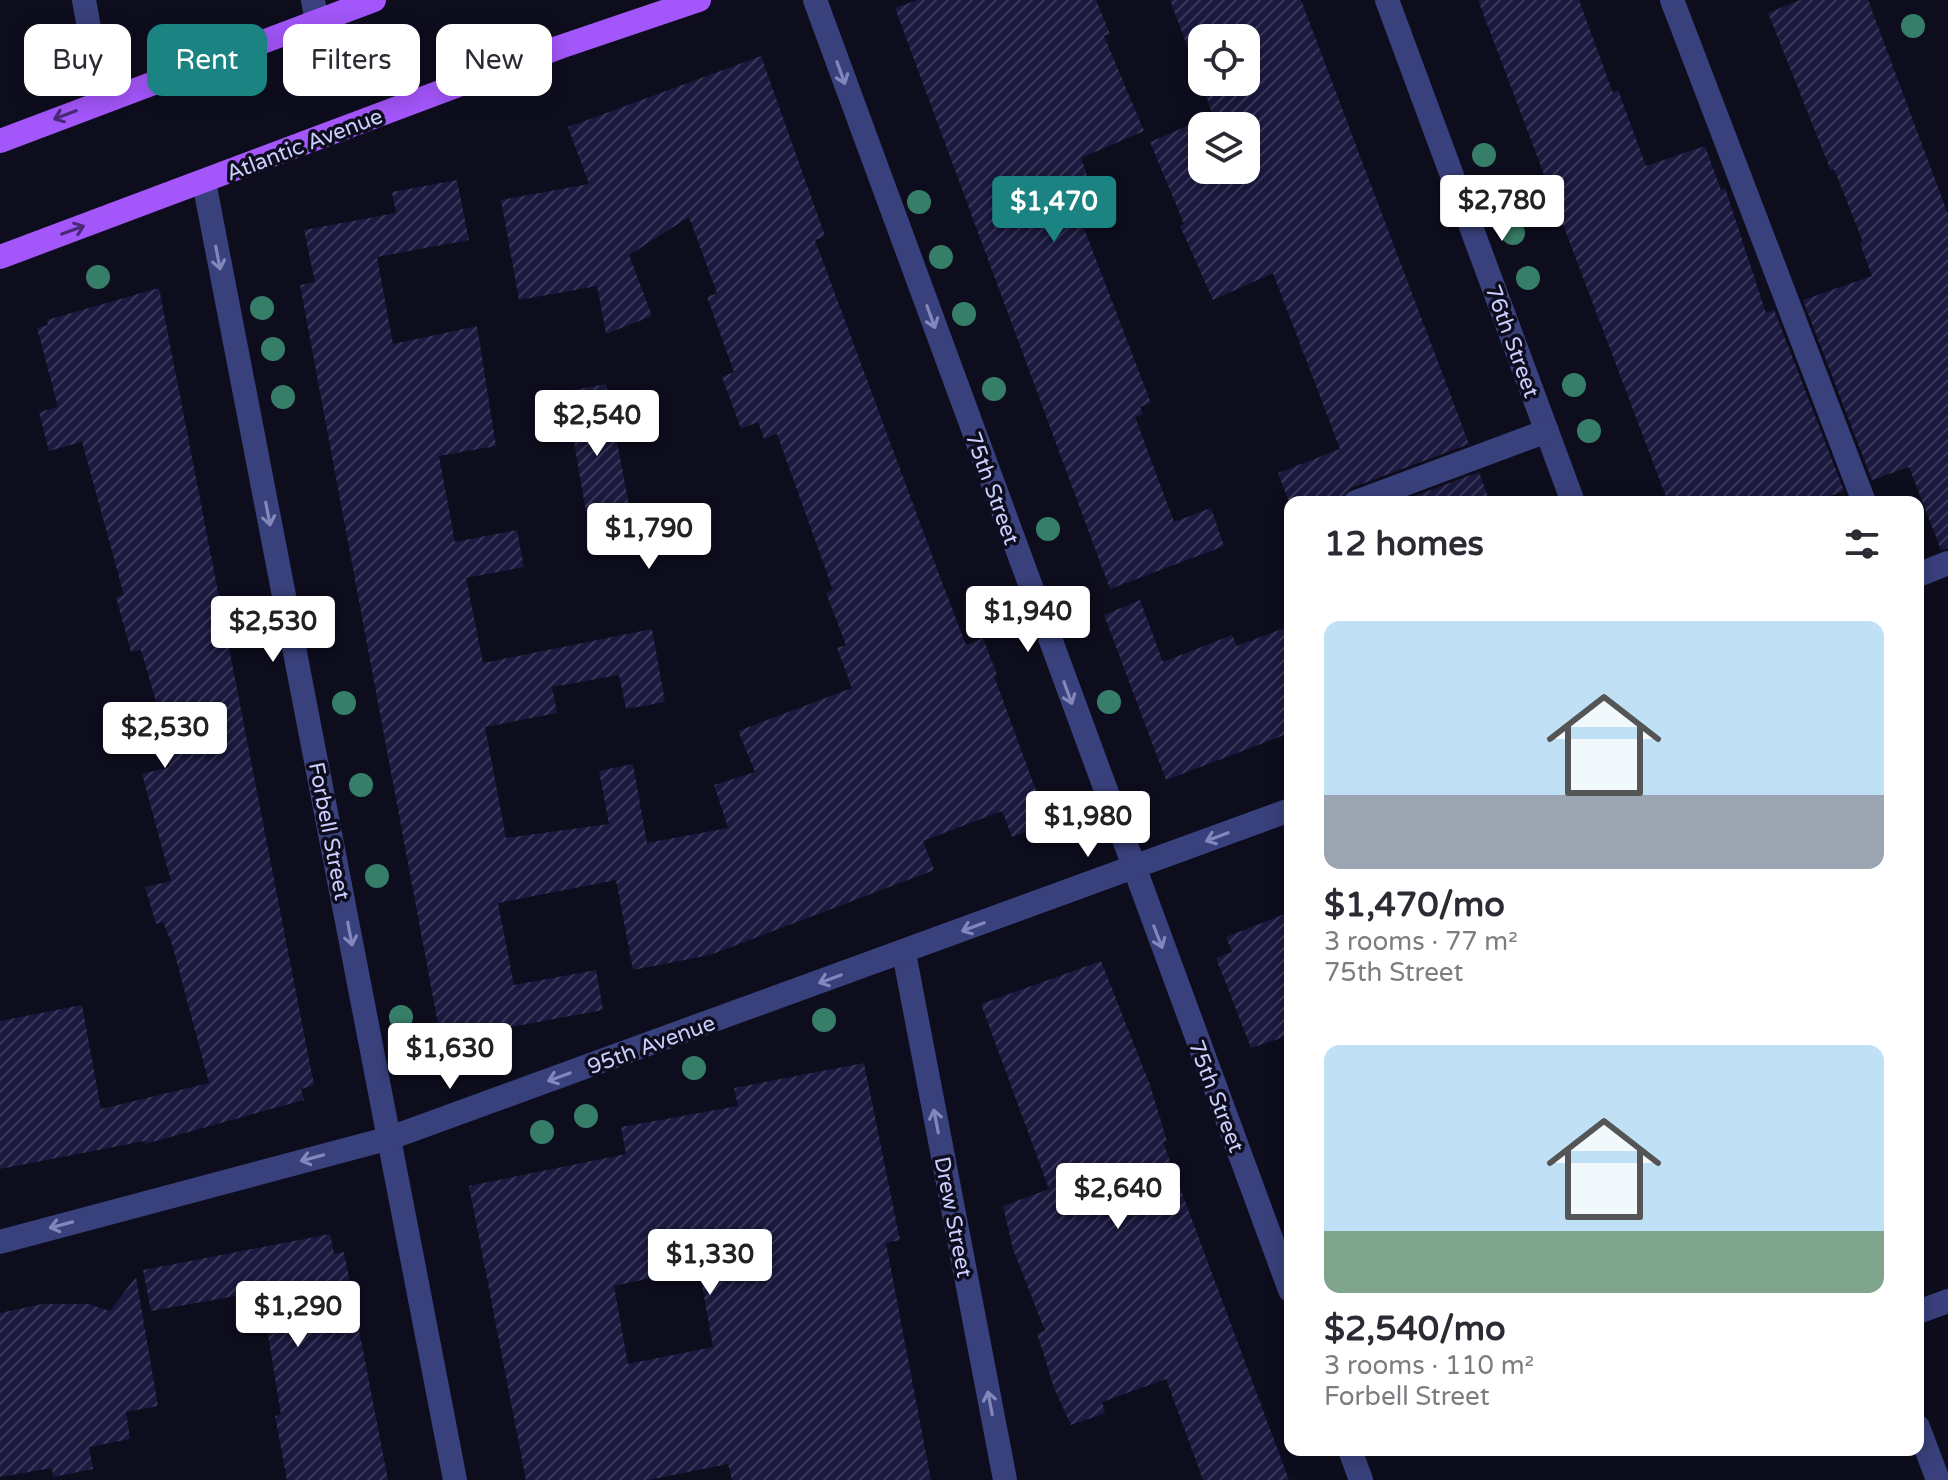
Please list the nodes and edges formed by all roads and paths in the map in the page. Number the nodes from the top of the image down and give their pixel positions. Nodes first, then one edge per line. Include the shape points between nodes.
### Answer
1 (84, 0) edge
2 (374, 0) edge
3 (699, 0) edge
4 (815, 0) edge
5 (1387, 0) edge
6 (1672, 0) edge
7 (315, 11) edge
8 (102, 101) junction
9 (0, 141) edge
10 (204, 182) junction
11 (0, 257) edge
12 (1547, 431) junction
13 (1372, 496) edge
14 (1571, 496) edge
15 (1862, 496) edge
16 (1948, 563) edge
17 (1924, 573) edge
18 (1284, 812) edge
19 (1132, 869) junction
20 (904, 953) junction
21 (390, 1138) junction
22 (0, 1242) edge
23 (1284, 1274) edge
24 (1948, 1301) edge
25 (1924, 1310) edge
26 (1924, 1443) edge
27 (1352, 1456) edge
28 (455, 1480) edge
29 (1005, 1480) edge
30 (1361, 1480) edge
31 (1938, 1480) edge

1 - 8 street
2 - 7 main road
3 - 10 main road, Atlantic Avenue
4 -> 19 street, 75th Street
5 - 12 street, 76th Street
6 - 15 street
7 - 8 main road
8 -> 9 main road
11 -> 10 main road, Atlantic Avenue
10 -> 21 street, Forbell Street
12 - 13 street
12 - 14 street, 76th Street
16 - 17 street
18 -> 19 street, 95th Avenue
19 -> 20 street, 95th Avenue
19 -> 23 street, 75th Street
20 -> 21 street, 95th Avenue
29 -> 20 street, Drew Street
21 -> 22 street, 95th Avenue
21 - 28 street, Forbell Street
24 - 25 street
26 - 31 street
27 - 30 street

